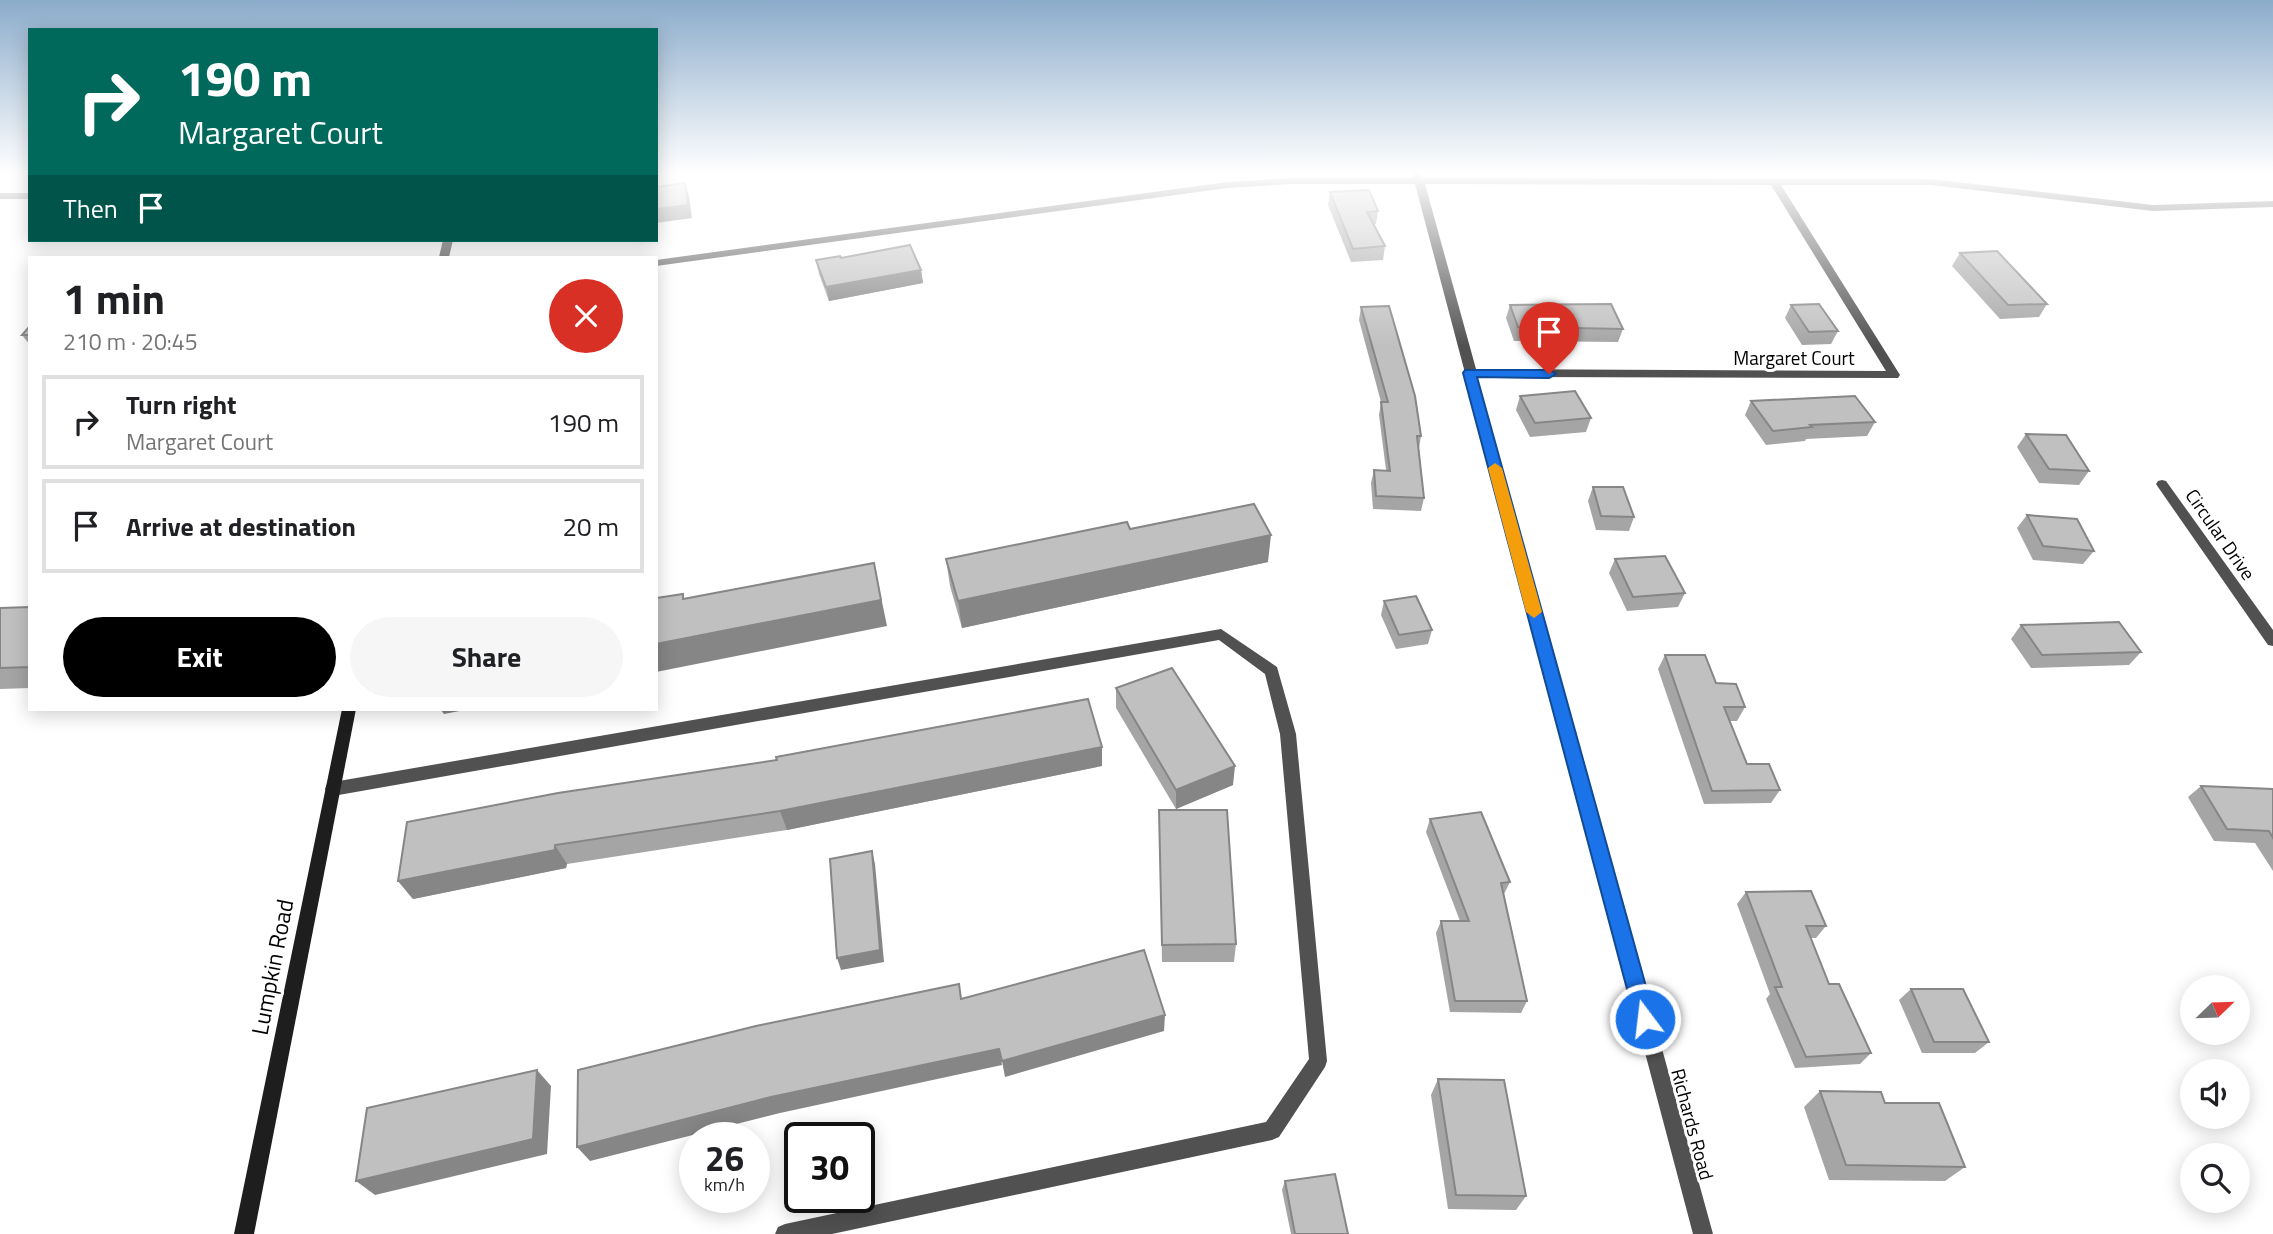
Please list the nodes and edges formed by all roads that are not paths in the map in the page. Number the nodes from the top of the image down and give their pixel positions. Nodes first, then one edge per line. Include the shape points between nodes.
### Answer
1 (896, 231) edge
2 (1432, 231) edge
3 (1804, 231) edge
4 (658, 263) edge
5 (1469, 373) junction
6 (2162, 484) dead end
7 (2273, 641) edge
8 (349, 711) edge
9 (333, 789) junction
10 (244, 1234) edge
11 (785, 1234) edge
12 (1703, 1234) edge

1 - 4 street
2 - 5 street, Richards Road
3 - 5 street, Margaret Court via 1894,375
5 - 12 street, Richards Road
6 - 7 street, Circular Drive
8 - 9 main road, Lumpkin Road
9 - 10 main road, Lumpkin Road
9 - 11 street via 1221,634 1272,671 1288,734 1318,1060 1272,1130

